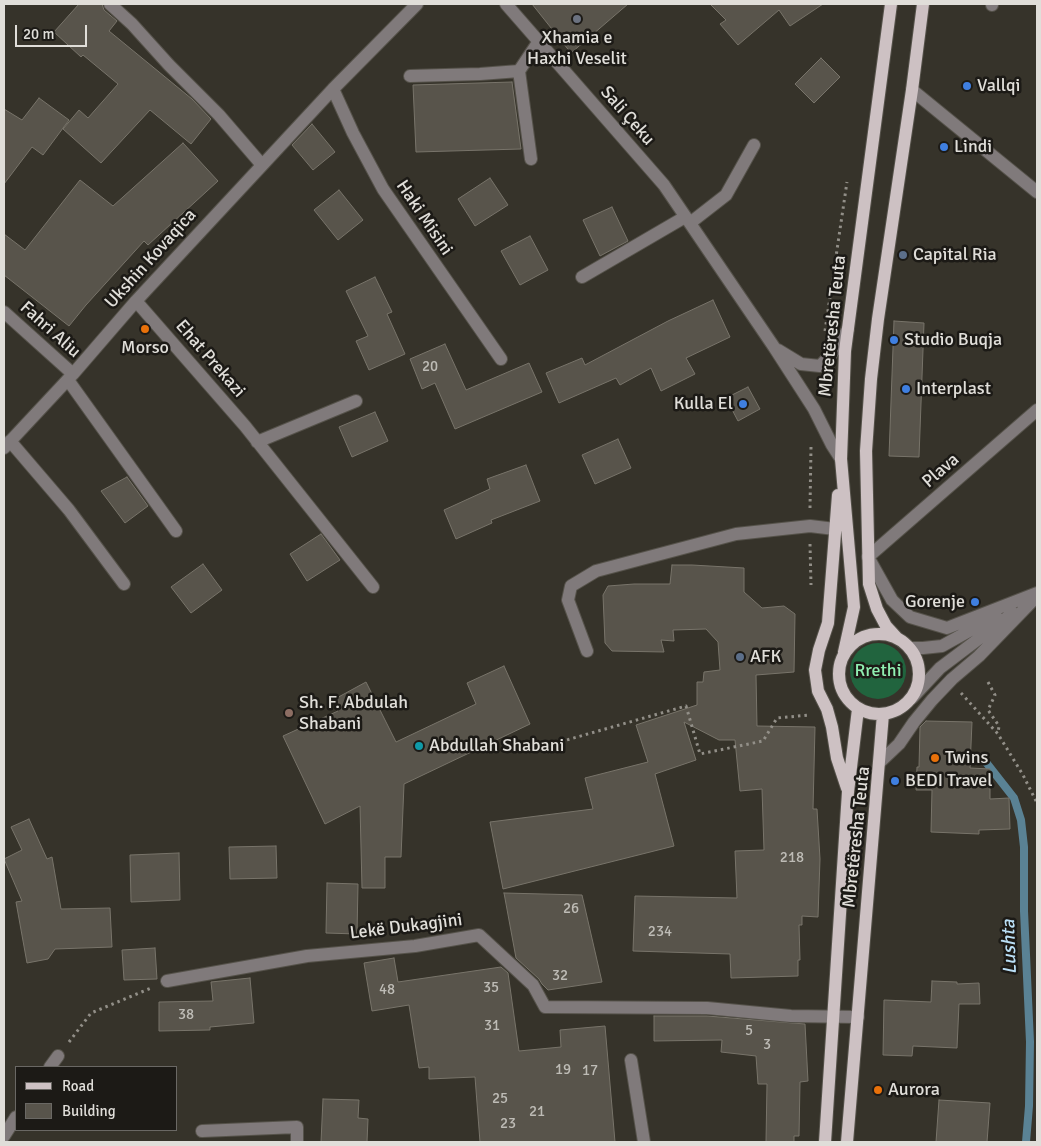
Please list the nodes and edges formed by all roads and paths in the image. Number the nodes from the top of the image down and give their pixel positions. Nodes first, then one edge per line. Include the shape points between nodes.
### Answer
1 (110, 4) edge
2 (417, 4) edge
3 (506, 4) edge
4 (891, 4) edge
5 (923, 4) edge
6 (539, 41) junction
7 (519, 71) junction
8 (410, 76) dead end
9 (333, 89) junction
10 (912, 90) junction
11 (754, 145) dead end
12 (531, 159) dead end
13 (262, 165) junction
14 (1037, 192) edge
15 (687, 220) junction
16 (582, 277) dead end
17 (136, 301) junction
18 (4, 312) edge
19 (848, 329) junction
20 (774, 347) junction
21 (501, 359) dead end
22 (71, 377) junction
23 (356, 401) dead end
24 (1037, 410) edge
25 (257, 442) junction
26 (7, 445) edge
27 (841, 458) junction
28 (835, 529) junction
29 (176, 531) dead end
30 (868, 557) junction
31 (124, 584) dead end
32 (373, 587) dead end
33 (1037, 594) edge
34 (897, 638) junction
35 (910, 648) junction
36 (587, 651) dead end
37 (844, 652) junction
38 (950, 681) junction
39 (988, 682) dead end
40 (912, 698) junction
41 (858, 709) junction
42 (815, 714) dead end
43 (883, 714) junction
44 (998, 734) junction
45 (542, 747) dead end
46 (880, 762) junction
47 (848, 792) junction
48 (1037, 803) edge
49 (167, 981) joint
50 (833, 1016) junction
51 (858, 1017) junction
52 (58, 1056) joint
53 (631, 1060) dead end
54 (51, 1066) edge
55 (15, 1119) edge
56 (202, 1131) dead end
57 (4, 1136) edge
58 (298, 1142) edge
59 (644, 1142) edge
60 (825, 1142) edge
61 (848, 1142) edge

1 - 13 street via 219,115
2 - 9 street, Ukshin Kovaqica
3 - 6 street, Sali Çeku
4 - 19 main road, Mbretëresha Teuta
5 - 10 main road
6 - 7 street
6 - 15 street, Sali Çeku via 664,186
7 - 8 street
7 - 12 street
9 - 13 street, Ukshin Kovaqica
9 - 21 street, Haki Misini via 390,201
10 - 14 street
10 - 30 main road via 871,379 866,451
11 - 15 street via 726,195
13 - 17 street, Ukshin Kovaqica
15 - 16 street
15 - 20 street, Sali Çeku
17 - 22 street, Ukshin Kovaqica
17 - 25 street, Ehat Prekazi
18 - 22 street, Fahri Aliu
19 - 20 street, Sali Çeku via 837,348 820,366 801,364
19 - 27 main road, Mbretëresha Teuta
20 - 27 street, Sali Çeku
22 - 26 street, Ukshin Kovaqica
22 - 29 street
23 - 25 street
24 - 30 street, Plava
25 - 32 street, Ehat Prekazi
26 - 31 street, Ukshin Kovaqica via 68,510
27 - 28 main road
27 - 37 main road, Mbretëresha Teuta via 854,607
28 - 36 street via 810,526 736,534 596,570 571,586 568,600
28 - 47 main road via 828,623 815,670 818,691 832,727 837,758
30 - 33 street via 892,600 910,617 946,628
30 - 34 main road via 869,584 877,609
33 - 35 street via 942,646
33 - 38 street, Mbretëresha Teuta via 979,656
33 - 40 street via 940,668
34 - 35 main road
34 - 37 main road via 886,634 863,636
35 - 40 main road via 919,667 917,688
37 - 41 main road via 838,677 841,689
38 - 44 path
38 - 46 street, Mbretëresha Teuta via 914,722 900,744
39 - 44 path via 995,695 988,710 999,726
40 - 43 main road via 894,712
41 - 43 main road via 870,714
41 - 47 main road, Mbretëresha Teuta
42 - 45 path via 778,718 763,741 700,754 686,706
43 - 46 main road
44 - 48 path
46 - 51 main road, Mbretëresha Teuta
47 - 50 main road, Mbretëresha Teuta
49 - 50 street, Lekë Dukagjini via 307,956 416,946 479,935 533,985 545,1007 707,1008 791,1016
49 - 52 path via 91,1013
50 - 51 street, Lekë Dukagjini
50 - 60 main road, Mbretëresha Teuta
51 - 61 main road, Mbretëresha Teuta
52 - 54 street
53 - 59 street
55 - 57 street
56 - 58 street via 297,1128

